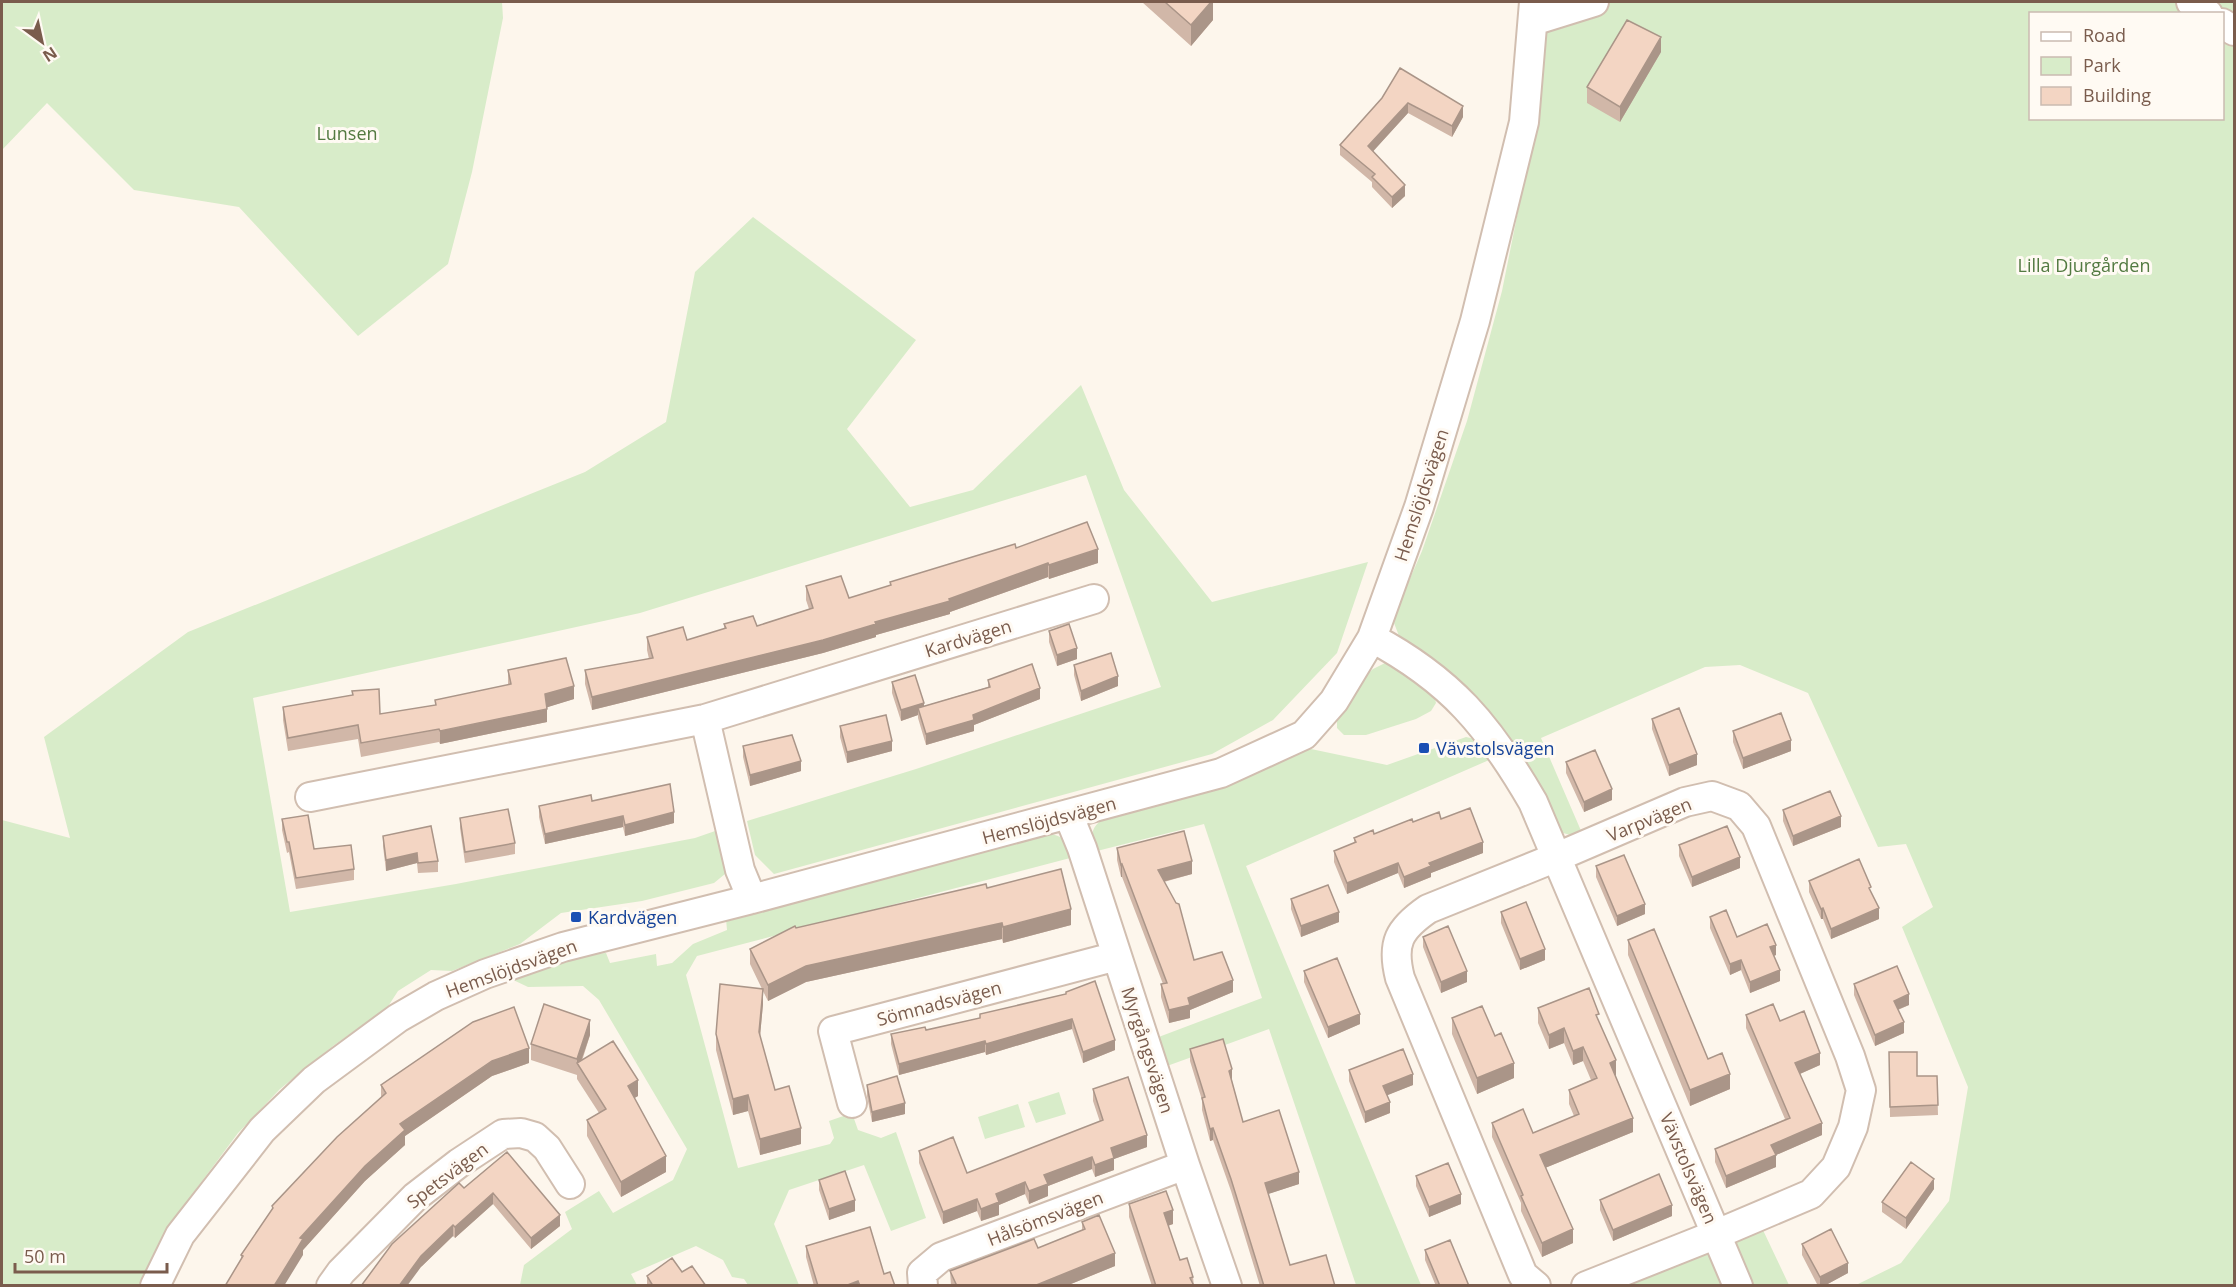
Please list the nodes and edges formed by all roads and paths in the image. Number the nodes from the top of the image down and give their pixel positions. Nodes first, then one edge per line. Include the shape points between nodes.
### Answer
1 (1594, 2) edge
2 (2191, 2) edge
3 (1534, 11) edge
4 (2205, 12) edge
5 (1094, 599) dead end
6 (1372, 638) junction
7 (705, 718) junction
8 (310, 797) dead end
9 (1068, 814) junction
10 (1557, 857) junction
11 (752, 899) junction
12 (1117, 956) junction
13 (852, 1103) dead end
14 (1185, 1165) junction
15 (570, 1184) dead end
16 (1717, 1234) junction
17 (155, 1286) edge
18 (331, 1286) edge
19 (923, 1286) edge
20 (1227, 1286) edge
21 (1536, 1286) edge
22 (1586, 1286) edge
23 (1738, 1286) edge

1 - 3 street
2 - 4 street
3 - 6 street, Hemslöjdsvägen via 1524,122 1475,321 1419,507
5 - 7 street, Kardvägen
6 - 9 street, Hemslöjdsvägen via 1334,701 1304,735 1221,773
6 - 10 street, Vävstolsvägen via 1401,653 1452,692 1483,725 1533,802
7 - 8 street, Kardvägen
7 - 11 street via 740,870
9 - 11 street, Hemslöjdsvägen
9 - 12 street, Myrgångsvägen
10 - 16 street, Vävstolsvägen
10 - 16 street, Varpvägen via 1685,801 1712,796 1739,806 1756,826 1861,1090 1853,1127 1836,1167 1811,1194
10 - 21 street, Varpvägen via 1428,909 1405,928 1395,959 1523,1275
11 - 17 street, Hemslöjdsvägen via 563,947 485,974 398,1018 314,1080 262,1130 180,1235
12 - 13 street, Sömnadsvägen via 833,1032
12 - 14 street, Myrgångsvägen
14 - 19 street, Hålsömsvägen via 941,1257 922,1273
14 - 20 street, Myrgångsvägen
15 - 18 street, Spetsvägen via 547,1148 535,1137 504,1134 459,1162 415,1197 340,1272
16 - 22 street, Varpvägen
16 - 23 street, Vävstolsvägen

